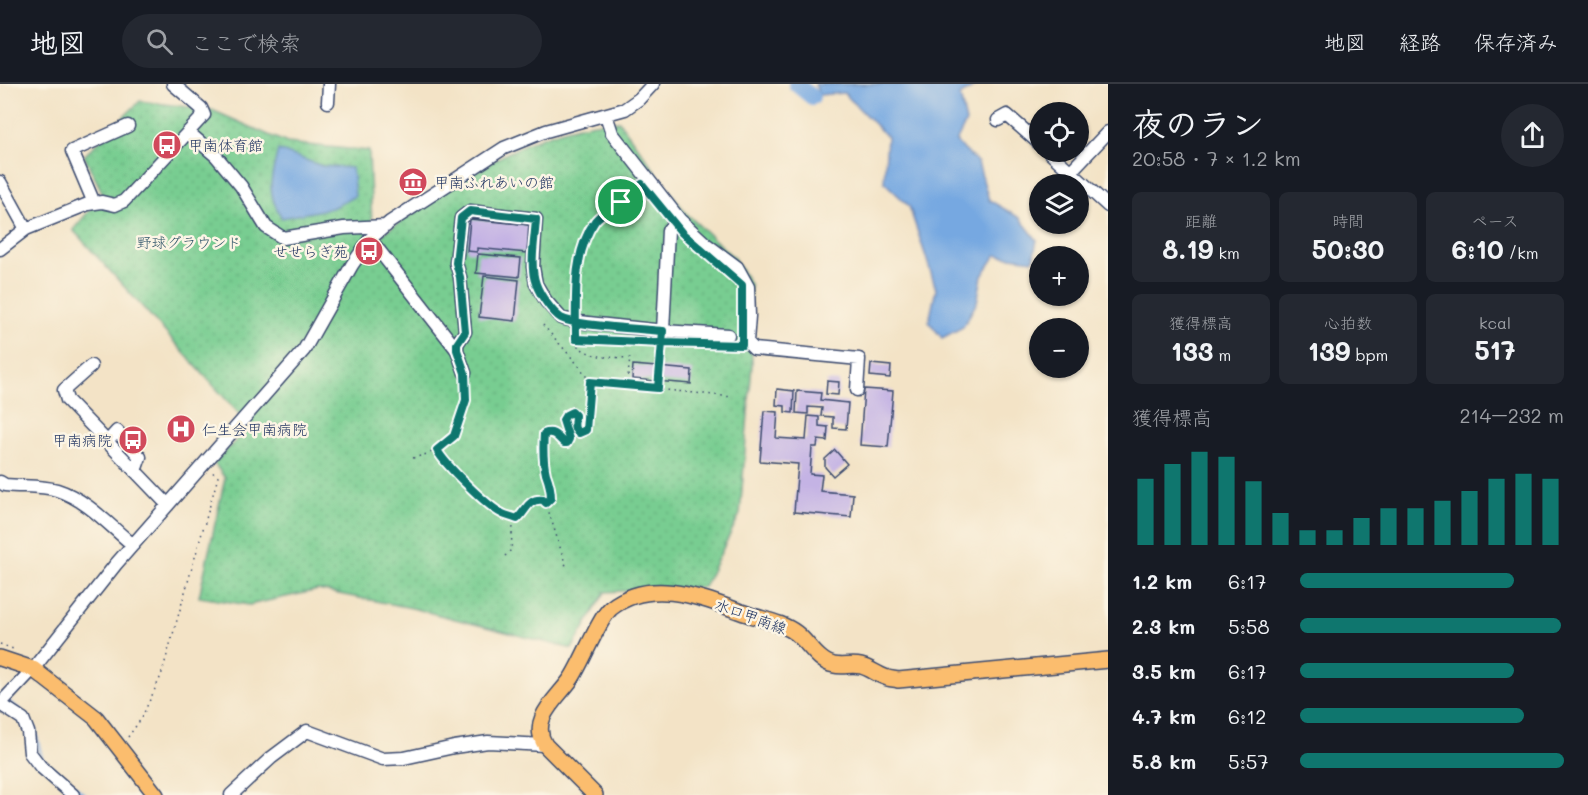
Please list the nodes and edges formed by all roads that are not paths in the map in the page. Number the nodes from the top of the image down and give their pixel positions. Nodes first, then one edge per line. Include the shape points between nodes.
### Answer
1 (173, 84) edge
2 (329, 84) edge
3 (653, 84) edge
4 (328, 102) dead end
5 (606, 115) junction
6 (998, 120) dead end
7 (128, 126) dead end
8 (188, 132) junction
9 (1108, 132) edge
10 (1029, 134) edge
11 (1060, 162) edge
12 (1071, 171) junction
13 (0, 182) edge
14 (94, 203) junction
15 (1108, 206) edge
16 (681, 220) junction
17 (386, 226) junction
18 (26, 229) junction
19 (370, 239) junction
20 (0, 249) edge
21 (728, 335) dead end
22 (663, 337) junction
23 (457, 350) junction
24 (91, 366) dead end
25 (465, 373) road end
26 (857, 390) dead end
27 (0, 482) edge
28 (168, 505) junction
29 (133, 545) junction
30 (0, 658) edge
31 (1108, 660) edge
32 (33, 669) junction
33 (0, 704) edge
34 (545, 745) junction
35 (73, 795) edge
36 (156, 795) edge
37 (231, 795) edge
38 (595, 795) edge

1 - 8 street via 204,115
2 - 4 street
3 - 5 street via 625,109
5 - 16 street via 612,132
5 - 17 street via 546,131 504,148
6 - 10 street via 1007,115
7 - 14 street via 72,151
8 - 14 street via 124,201 115,205
8 - 17 street via 216,156 241,186 266,227 283,238
9 - 12 street
11 - 12 street
12 - 15 street
13 - 18 street
14 - 18 street
16 - 22 street via 668,230
16 - 26 street via 737,267 748,287 747,342 754,349 859,359
17 - 19 street
18 - 20 street
19 - 23 street
19 - 28 street via 304,350
21 - 22 street
22 - 23 street via 561,318 536,284 536,219 470,211 461,218 457,246 465,332
23 - 25 street
24 - 28 street via 64,390 67,400
27 - 29 street via 72,496
28 - 29 street
29 - 32 street
30 - 32 main road
31 - 34 main road, 水口甲南線 via 898,680 885,678 870,668 834,665 823,660 795,632 782,625 699,598 650,592 609,609 580,666 542,716 540,736
32 - 33 street
32 - 36 main road via 96,718
33 - 35 street via 23,719 30,753
34 - 37 street via 488,742 383,759 307,731
34 - 38 main road

